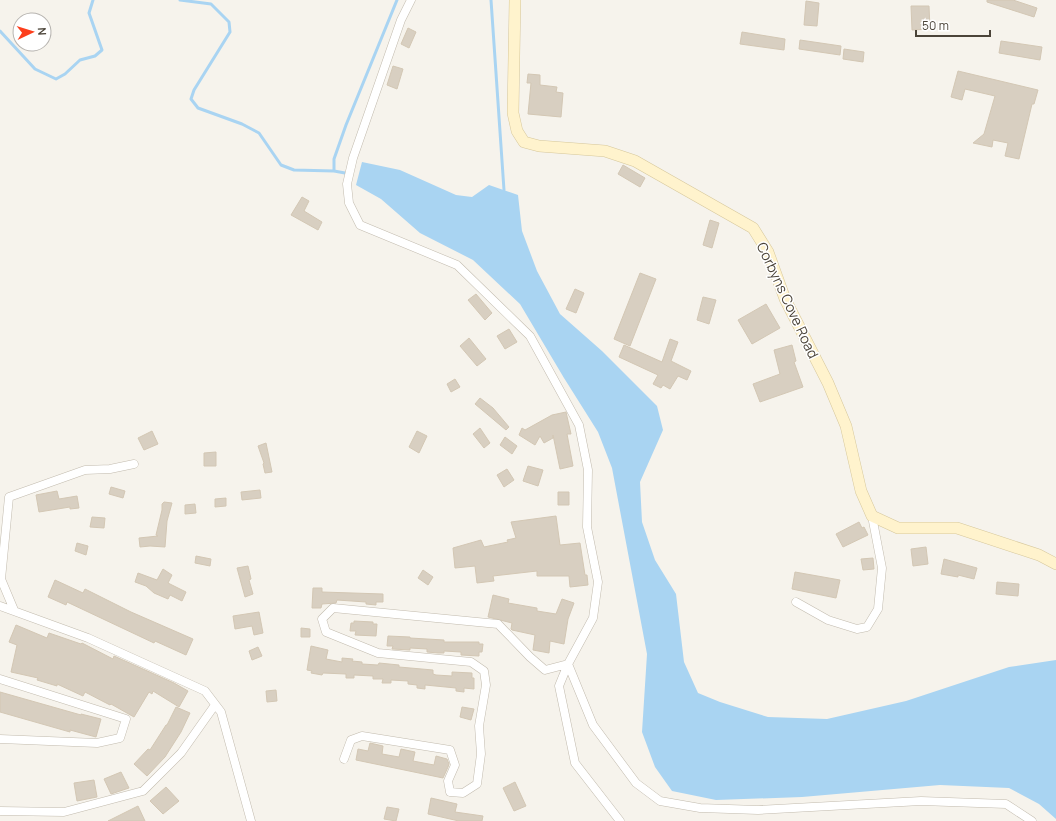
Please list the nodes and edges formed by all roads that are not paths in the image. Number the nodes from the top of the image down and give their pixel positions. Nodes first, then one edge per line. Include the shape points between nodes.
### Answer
1 (411, 0) edge
2 (515, 0) edge
3 (134, 464) dead end
4 (872, 516) junction
5 (2, 549) edge
6 (1056, 564) edge
7 (796, 602) dead end
8 (0, 606) edge
9 (14, 610) junction
10 (568, 664) junction
11 (0, 679) edge
12 (215, 705) junction
13 (0, 739) edge
14 (344, 758) dead end
15 (0, 811) edge
16 (251, 821) edge
17 (620, 821) edge
18 (1032, 821) edge

1 - 10 street via 400,20 352,158 347,184 349,204 360,225 457,265 530,336 579,426 588,470 587,527 598,582 593,618
2 - 4 main road, Corbyns Cove Road via 513,113 517,131 524,142 539,146 605,151 635,161 753,228 768,252 785,299 828,383 846,426 861,491
3 - 5 street via 110,469 85,470 9,496
4 - 6 main road via 898,528 957,528 1039,555
4 - 7 street via 882,568 878,608 867,627 857,629 828,620
5 - 9 street via 1,579
8 - 9 street
9 - 12 street via 88,638 205,691
10 - 14 street via 545,670 498,624 333,608 322,619 326,632 378,653 471,662 484,671 486,685 479,726 481,754 477,784 463,793 450,792 448,780 455,765 450,750 362,736 351,740
10 - 17 street via 559,686 574,763
10 - 18 street via 593,725 636,783 660,801 700,808 758,810 921,801 1006,804
11 - 13 street via 126,719 120,738 97,743
12 - 15 street via 181,753 143,791 64,812
12 - 16 street via 221,712

